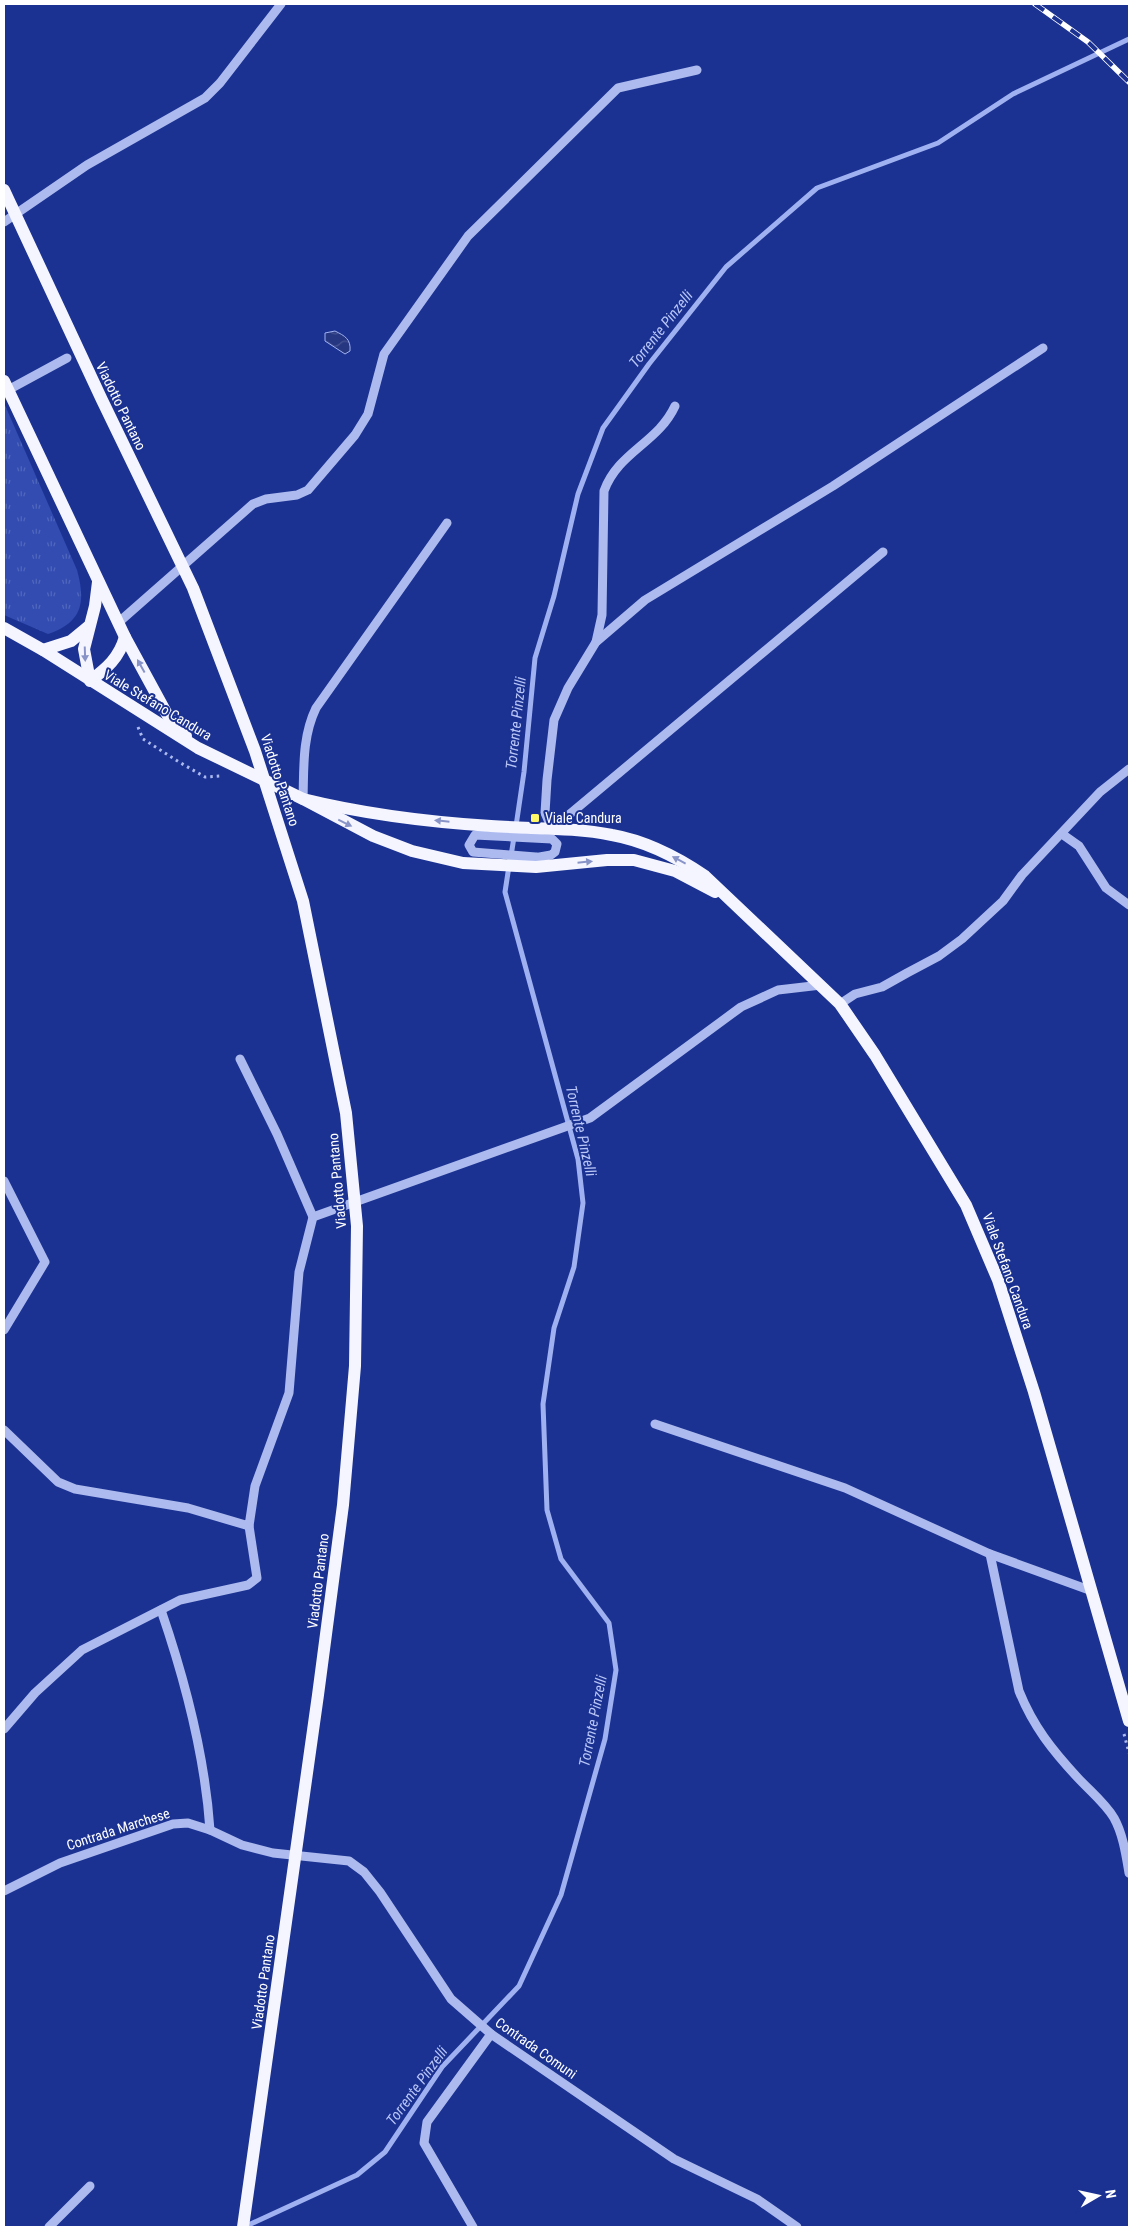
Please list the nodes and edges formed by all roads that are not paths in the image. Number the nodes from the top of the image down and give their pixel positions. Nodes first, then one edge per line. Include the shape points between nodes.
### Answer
1 (281, 4) edge
2 (697, 70) dead end
3 (4, 190) edge
4 (4, 222) edge
5 (1043, 348) dead end
6 (67, 358) dead end
7 (6, 386) edge
8 (675, 406) dead end
9 (447, 523) dead end
10 (883, 552) dead end
11 (98, 582) junction
12 (119, 622) junction
13 (88, 627) junction
14 (4, 628) edge
15 (125, 637) junction
16 (596, 642) junction
17 (43, 650) junction
18 (90, 681) junction
19 (198, 748) junction
20 (1129, 769) edge
21 (303, 799) junction
22 (552, 829) junction
23 (496, 831) junction
24 (538, 833) junction
25 (1062, 834) junction
26 (494, 860) junction
27 (536, 862) junction
28 (731, 900) junction
29 (1129, 904) edge
30 (821, 985) junction
31 (840, 1004) junction
32 (240, 1060) dead end
33 (4, 1181) edge
34 (313, 1217) junction
35 (4, 1330) edge
36 (655, 1424) dead end
37 (4, 1430) edge
38 (249, 1526) junction
39 (990, 1554) junction
40 (1092, 1591) junction
41 (161, 1610) junction
42 (1127, 1720) edge
43 (4, 1729) edge
44 (210, 1830) junction
45 (302, 1858) joint
46 (1129, 1873) edge
47 (4, 1891) edge
48 (491, 2034) junction
49 (90, 2186) dead end
50 (49, 2227) edge
51 (243, 2227) edge
52 (473, 2227) edge
53 (797, 2227) edge

1 - 4 street via 205,98 103,155
2 - 12 street via 618,88 468,236 384,354 368,414 355,435 308,490 253,504
3 - 51 main road, Viadotto Pantano, bridge via 193,588 255,751 303,901 346,1113 357,1226 355,1366 343,1505
5 - 16 street via 833,486 645,600
6 - 7 street
7 - 11 main road
8 - 16 street via 655,435 621,461 609,476 604,491 602,615
9 - 21 street via 312,717 305,741
10 - 22 street
11 - 12 main road
11 - 13 main road
12 - 15 main road
13 - 17 main road via 71,640
13 -> 18 main road via 84,649
14 - 17 main road, Viale Stefano Candura
15 - 18 main road via 121,652 110,666
19 -> 15 main road via 168,716
16 - 22 street via 568,688 554,720 545,813
17 - 18 main road, Viale Stefano Candura
18 - 19 main road, Viale Stefano Candura
19 - 21 main road, Viale Stefano Candura
20 - 25 street via 1100,792
23 -> 21 main road, Viale Stefano Candura via 377,814
21 -> 26 main road, Viale Stefano Candura via 373,836 412,851 463,863
22 - 24 main road, Viale Stefano Candura
28 -> 22 main road, Viale Stefano Candura via 705,876 681,860 652,847 612,835
23 - 24 main road, Viale Stefano Candura
23 - 24 street
23 - 26 street via 476,835 469,845 473,852
24 - 27 street via 557,844 555,852
25 - 29 street via 1079,846 1106,888
25 - 31 street via 1022,875 1004,901 962,939 939,956 882,987 855,994
26 - 27 main road, Viale Stefano Candura
26 - 27 street
27 -> 28 main road, Viale Stefano Candura via 634,860 675,871
28 - 30 main road, Viale Stefano Candura
30 - 31 main road, Viale Stefano Candura
30 - 34 street via 778,990 741,1007 590,1118
31 - 40 main road, Viale Stefano Candura via 950,1174 985,1246 1034,1392
32 - 34 street
33 - 35 street via 46,1262
34 - 38 street via 299,1272 289,1393 255,1486
36 - 39 street via 845,1488
37 - 38 street via 58,1482 74,1489 188,1508
38 - 41 street via 258,1578 248,1585 180,1600
39 - 40 street
39 - 46 street via 1019,1690 1026,1708 1035,1728 1114,1818
40 - 42 main road, Viale Stefano Candura
41 - 43 street via 82,1650 35,1693
41 - 44 street via 180,1666 198,1747
44 - 45 street, Contrada Marchese via 242,1845
44 - 47 street, Contrada Marchese via 188,1823 173,1824 60,1863
45 - 48 street, Contrada Comuni via 349,1861 364,1872 451,1999
48 - 52 street via 427,2122 424,2143
48 - 53 street, Contrada Comuni via 674,2159 757,2199
49 - 50 street

